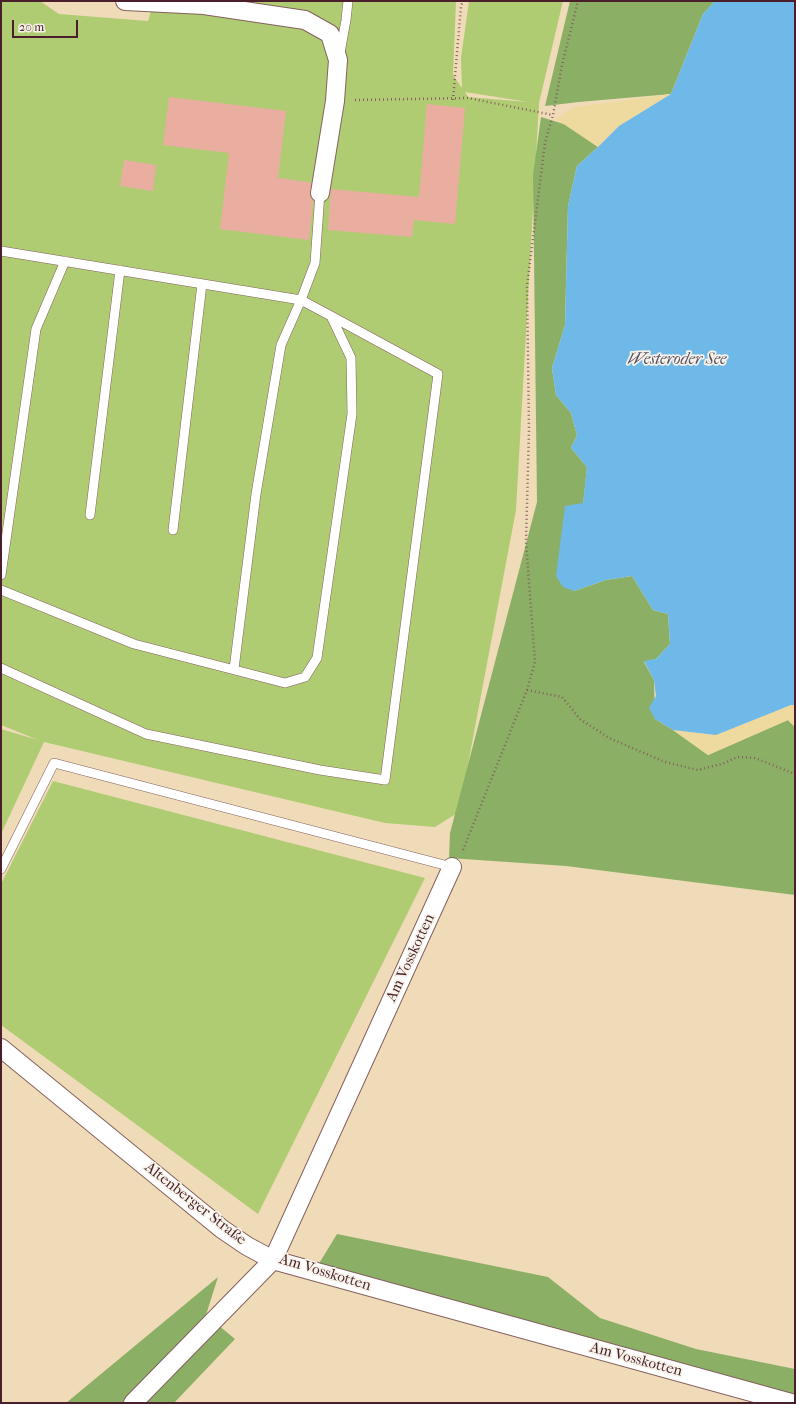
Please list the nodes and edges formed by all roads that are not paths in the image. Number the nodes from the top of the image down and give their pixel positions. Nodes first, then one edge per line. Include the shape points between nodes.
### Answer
1 (125, 1) edge
2 (348, 1) edge
3 (338, 60) junction
4 (320, 193) joint
5 (1, 251) edge
6 (65, 261) junction
7 (120, 270) junction
8 (202, 284) junction
9 (301, 300) junction
10 (331, 316) junction
11 (90, 515) dead end
12 (173, 530) dead end
13 (1, 575) edge
14 (1, 590) edge
15 (1, 668) edge
16 (234, 669) junction
17 (452, 867) joint
18 (1, 869) edge
19 (1, 1048) edge
20 (273, 1260) junction
21 (133, 1403) edge
22 (791, 1403) edge

1 - 3 street via 204,5 305,20 330,34
2 - 3 lane
3 - 4 street
4 - 9 lane via 315,263
5 - 6 lane
6 - 7 lane
6 - 13 lane via 36,329
7 - 8 lane
7 - 11 lane
8 - 9 lane
8 - 12 lane
9 - 10 lane
9 - 16 lane via 281,345 256,494
10 - 15 lane via 438,374 385,780 320,770 146,734
10 - 16 lane via 351,358 352,414 317,658 305,677 285,683
14 - 16 lane via 134,644
17 - 18 lane via 54,762
17 - 20 street, Am Vosskotten
19 - 20 street, Altenberger Straße via 222,1229
20 - 21 street
20 - 22 street, Am Vosskotten

